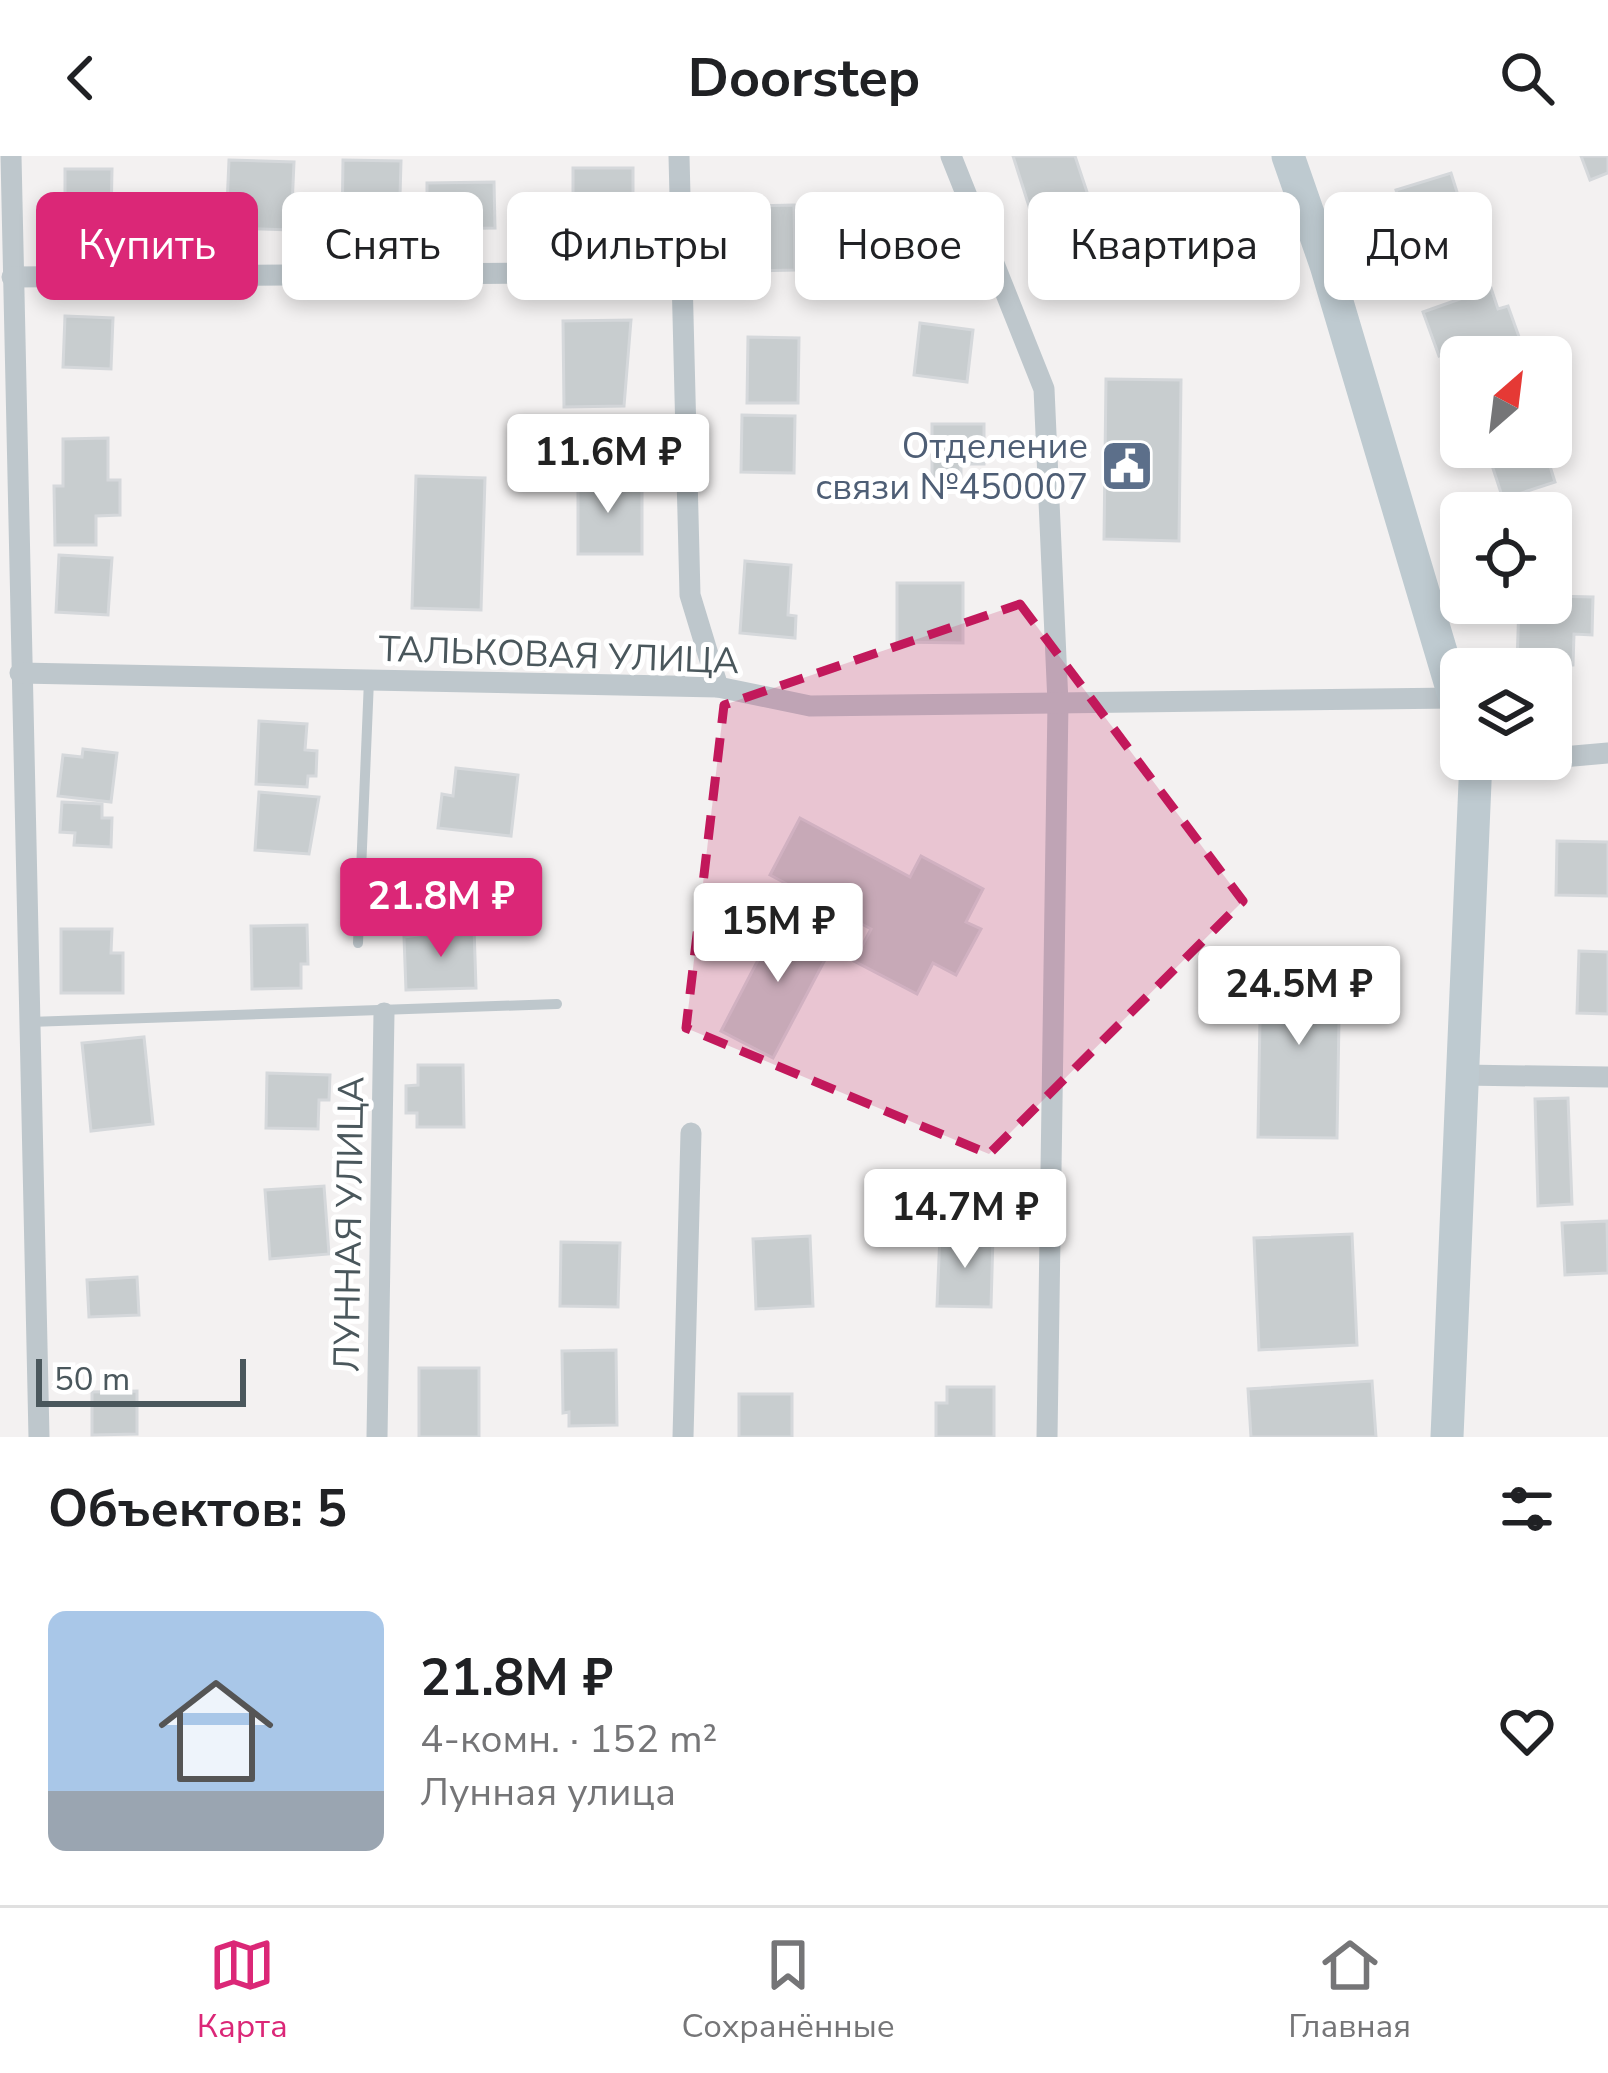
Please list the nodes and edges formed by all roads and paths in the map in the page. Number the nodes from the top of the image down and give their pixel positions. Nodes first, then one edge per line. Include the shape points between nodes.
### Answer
1 (11, 156) edge
2 (679, 156) edge
3 (951, 156) edge
4 (1288, 156) edge
5 (680, 192) edge
6 (507, 273) edge
7 (12, 277) junction
8 (683, 300) edge
9 (1440, 651) edge
10 (20, 673) junction
11 (369, 680) junction
12 (718, 687) junction
13 (1058, 703) junction
14 (1440, 708) edge
15 (1608, 753) edge
16 (1572, 756) edge
17 (1475, 780) edge
18 (358, 943) dead end
19 (557, 1004) dead end
20 (384, 1013) junction
21 (29, 1022) junction
22 (1462, 1075) junction
23 (1608, 1077) edge
24 (691, 1133) dead end
25 (39, 1437) edge
26 (377, 1437) edge
27 (683, 1437) edge
28 (1047, 1437) edge
29 (1448, 1437) edge

1 - 7 street
2 - 5 street
3 - 13 street via 1044,388
4 - 9 street
6 - 7 street
7 - 10 street
8 - 12 street via 690,595
10 - 11 street, ТАЛЬКОВАЯ УЛИЦА
10 - 21 street
11 - 12 street, ТАЛЬКОВАЯ УЛИЦА
11 - 18 lane
12 - 13 street, ТАЛЬКОВАЯ УЛИЦА via 810,706
13 - 14 street, ТАЛЬКОВАЯ УЛИЦА
13 - 28 street
15 - 16 street
17 - 22 street
19 - 20 lane
20 - 21 lane
20 - 26 street, ЛУННАЯ УЛИЦА
21 - 25 street
22 - 23 street
22 - 29 street
24 - 27 street

